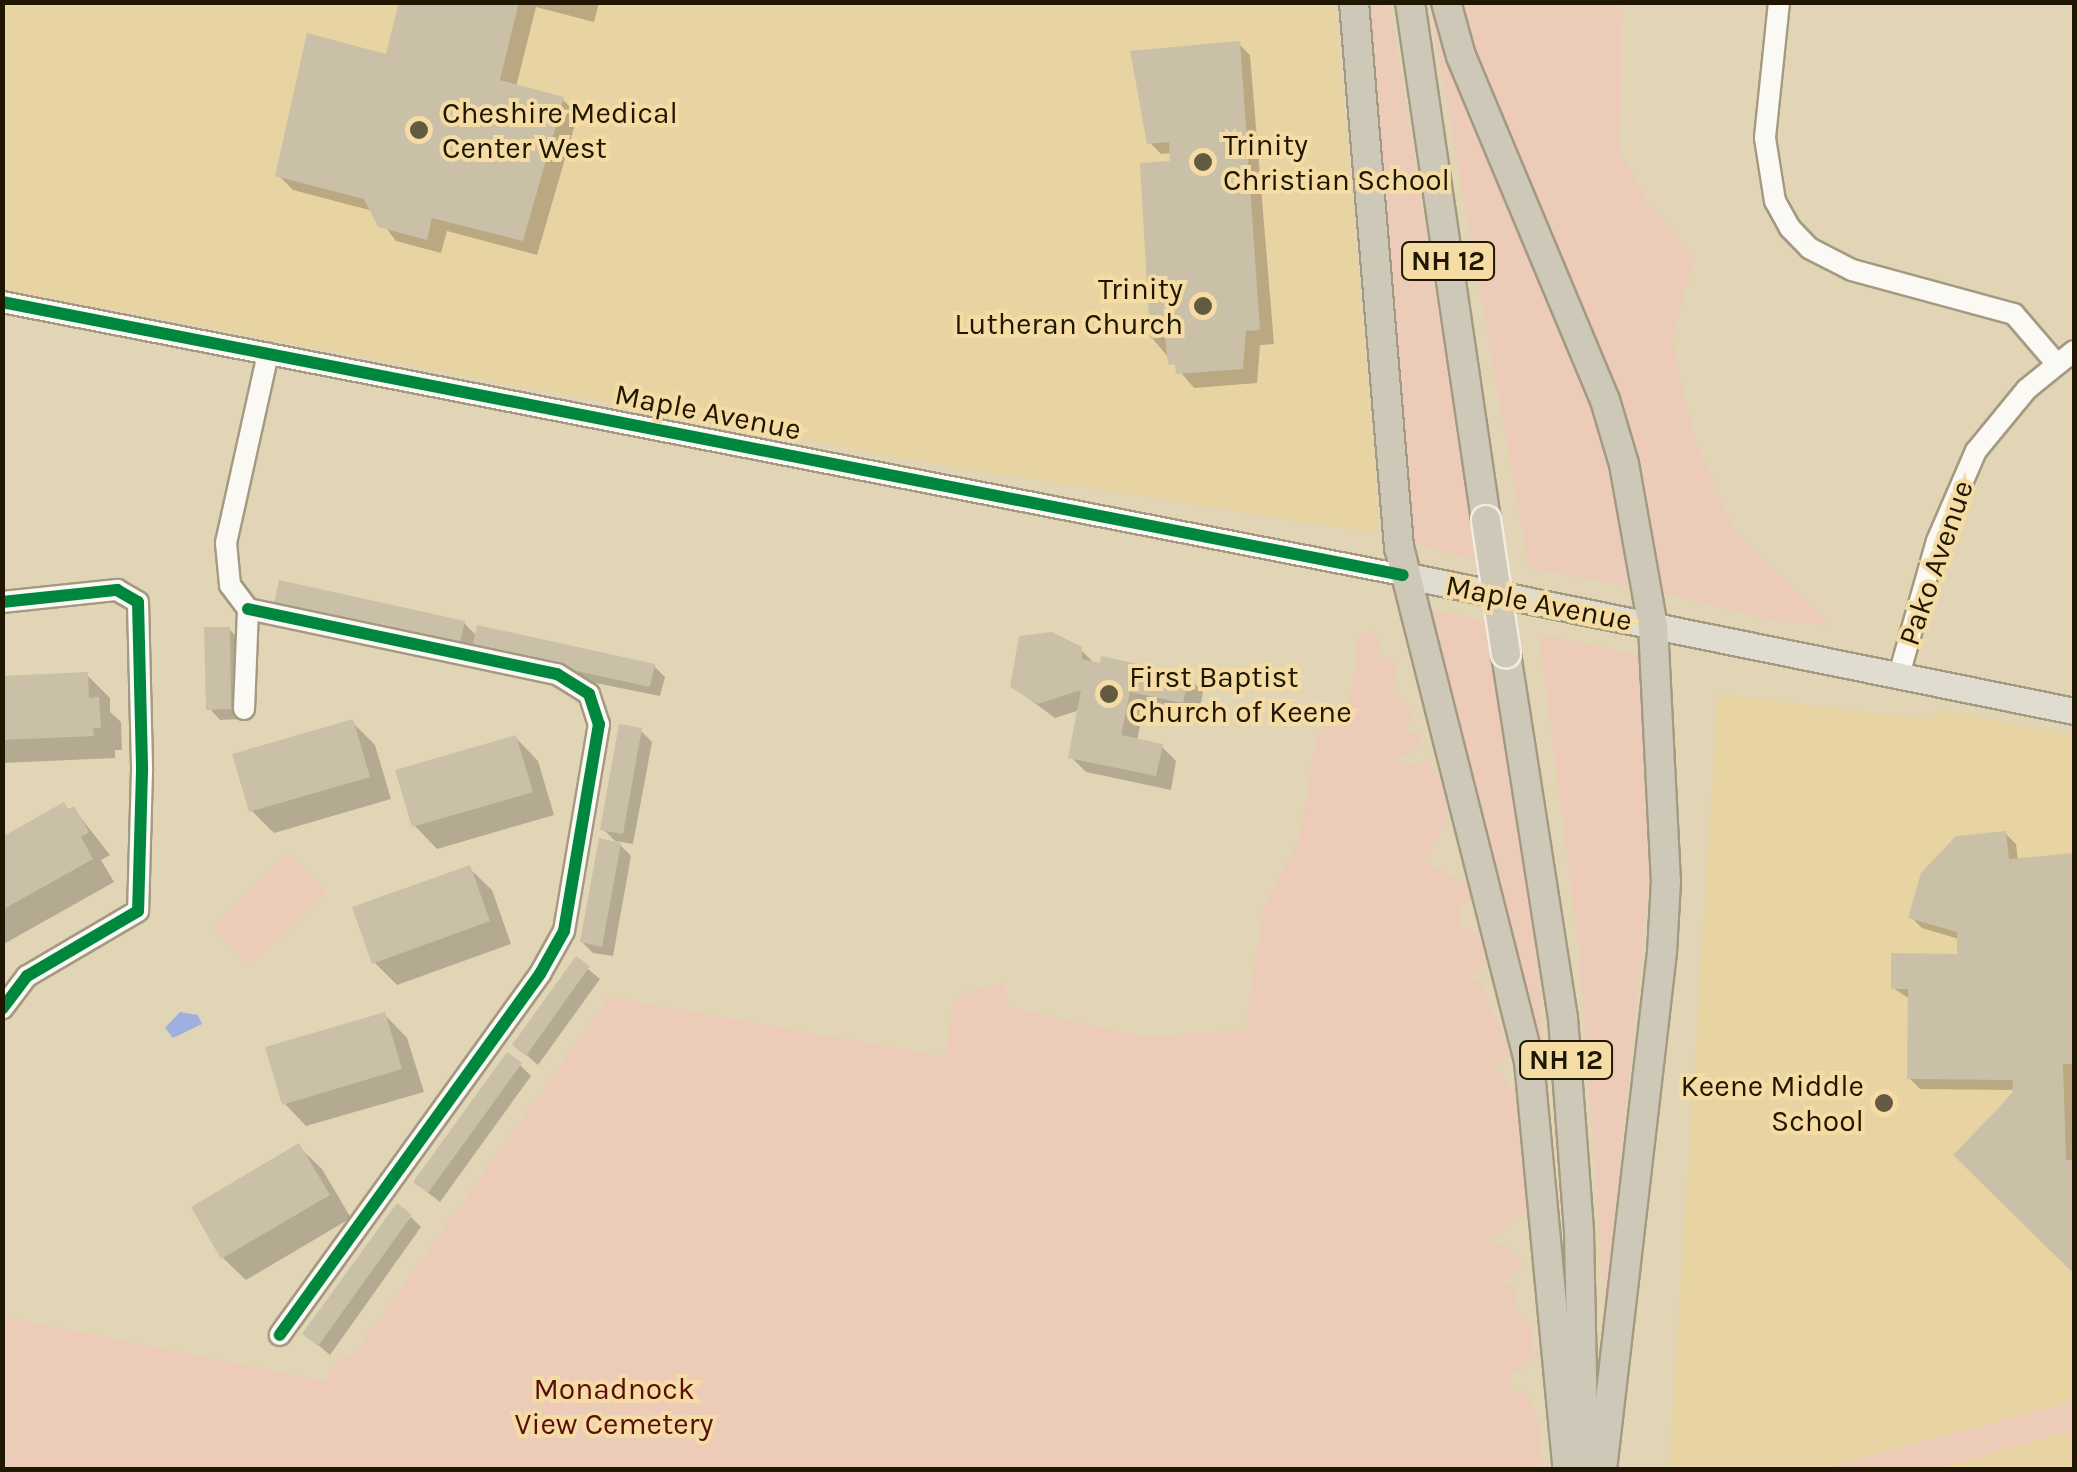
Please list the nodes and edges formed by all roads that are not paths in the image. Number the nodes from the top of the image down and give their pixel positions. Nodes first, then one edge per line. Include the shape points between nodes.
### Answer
1 (1354, 2) edge
2 (1410, 2) edge
3 (1446, 2) edge
4 (1779, 2) edge
5 (2, 302) edge
6 (268, 354) junction
7 (2066, 357) edge
8 (1403, 576) junction
9 (2, 602) edge
10 (248, 609) junction
11 (1653, 626) junction
12 (1899, 674) junction
13 (244, 709) dead end
14 (2074, 711) edge
15 (2, 1010) edge
16 (280, 1334) dead end
17 (1568, 1470) edge
18 (1584, 1470) edge
19 (1602, 1470) edge

1 - 8 highway
2 - 18 highway, NH 12, bridge via 1563,1018 1580,1252
3 - 11 highway via 1461,56 1605,400 1624,464
4 - 7 street, Pako Avenue via 1765,138 1775,201 1790,228 1809,248 1852,270 2014,314
5 - 6 street, Maple Avenue
6 - 8 street, Maple Avenue
6 - 10 street via 226,542 230,585
7 - 12 street, Pako Avenue via 1976,451 1951,501
8 - 11 main road, Maple Avenue
8 - 17 highway via 1529,1061
9 - 15 street via 117,590 138,602 142,897 129,920 27,976
10 - 13 street
10 - 16 street via 556,674 589,694 599,724 564,931 540,974
11 - 12 main road, Maple Avenue
11 - 19 highway via 1666,880 1662,952
12 - 14 main road, Maple Avenue

